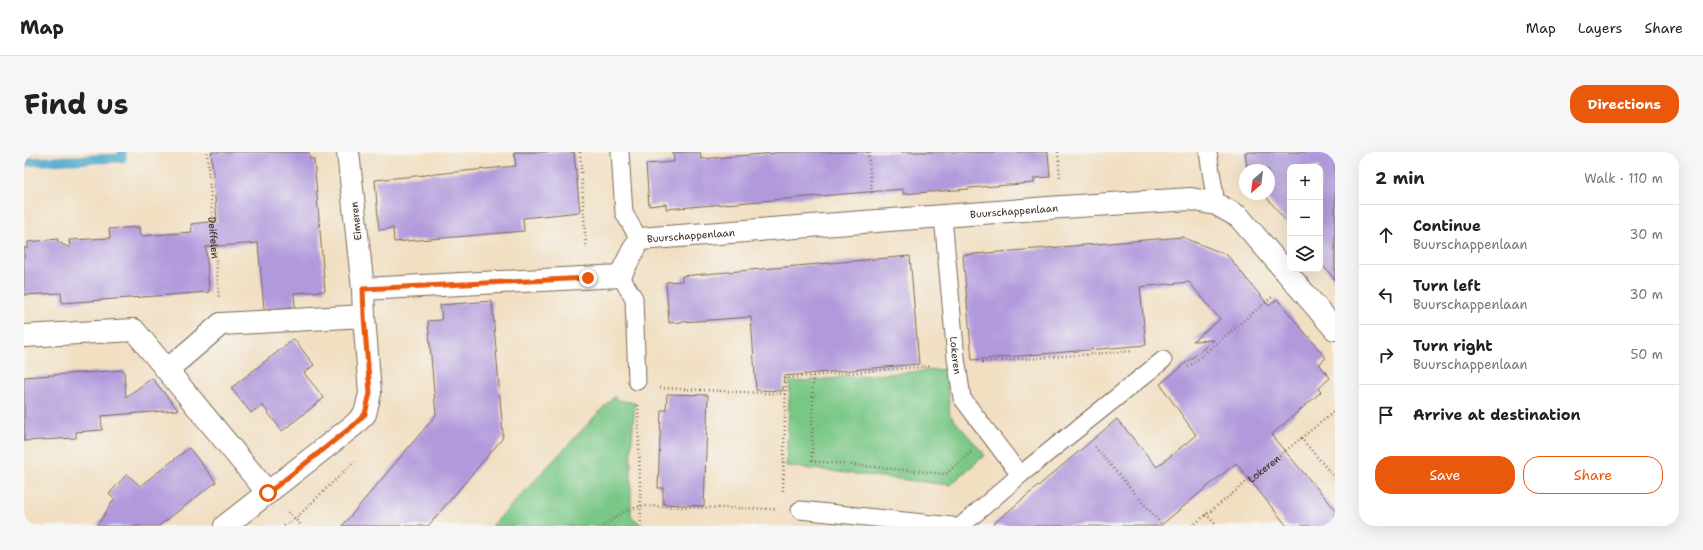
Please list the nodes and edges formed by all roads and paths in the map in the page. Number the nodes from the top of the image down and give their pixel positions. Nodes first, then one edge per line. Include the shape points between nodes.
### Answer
1 (207, 152) edge
2 (348, 152) edge
3 (580, 152) edge
4 (620, 152) edge
5 (868, 152) edge
6 (1208, 152) edge
7 (1216, 204) junction
8 (943, 217) junction
9 (875, 222) junction
10 (639, 239) junction
11 (620, 276) junction
12 (588, 278) junction
13 (1292, 280) junction
14 (363, 289) junction
15 (364, 316) junction
16 (221, 324) junction
17 (1335, 329) edge
18 (24, 336) edge
19 (1163, 360) junction
20 (957, 364) junction
21 (167, 370) junction
22 (813, 376) junction
23 (637, 384) junction
24 (785, 394) junction
25 (1335, 411) edge
26 (1078, 428) junction
27 (990, 435) junction
28 (1301, 438) junction
29 (1020, 475) junction
30 (1335, 478) edge
31 (268, 493) junction
32 (642, 506) junction
33 (783, 510) junction
34 (800, 510) joint
35 (1206, 514) junction
36 (225, 526) edge
37 (603, 526) edge
38 (641, 526) edge
39 (952, 526) edge
40 (961, 526) edge
41 (1163, 526) edge
42 (1192, 526) edge
43 (1217, 526) edge

1 - 16 path, Deiffelen
2 - 14 street, Eimeren
3 - 12 path
4 - 10 lane, Buurschappenlaan via 624,213
5 - 9 path
6 - 7 lane
7 - 8 street, Buurschappenlaan via 1191,199
7 - 13 street, Buurschappenlaan via 1239,218
8 - 9 street, Buurschappenlaan
8 - 20 lane, Lokeren
9 - 10 street, Buurschappenlaan
10 - 11 street, Buurschappenlaan
11 - 12 street
11 - 23 lane via 634,298
12 - 14 street
13 - 17 street, Buurschappenlaan
13 - 19 path via 1177,376
14 - 15 street
15 - 16 street
15 - 31 street via 370,393 365,414
16 - 21 street
18 - 21 street via 134,330
19 - 20 path via 1154,349
19 - 26 lane
20 - 22 path
20 - 27 lane, Lokeren via 962,398
21 - 31 street
22 - 24 path via 786,378
22 - 27 path via 812,461 946,474
23 - 24 path
23 - 32 path
24 - 33 path
25 - 28 path, Lokeren
26 - 29 lane
26 - 41 path
27 - 29 lane, Lokeren
28 - 30 path
28 - 35 path, Lokeren
29 - 40 lane
31 - 36 street
32 - 33 path
32 - 37 path via 625,511
32 - 38 path
33 - 34 path
34 - 39 lane
35 - 42 path, Lokeren
35 - 43 path

